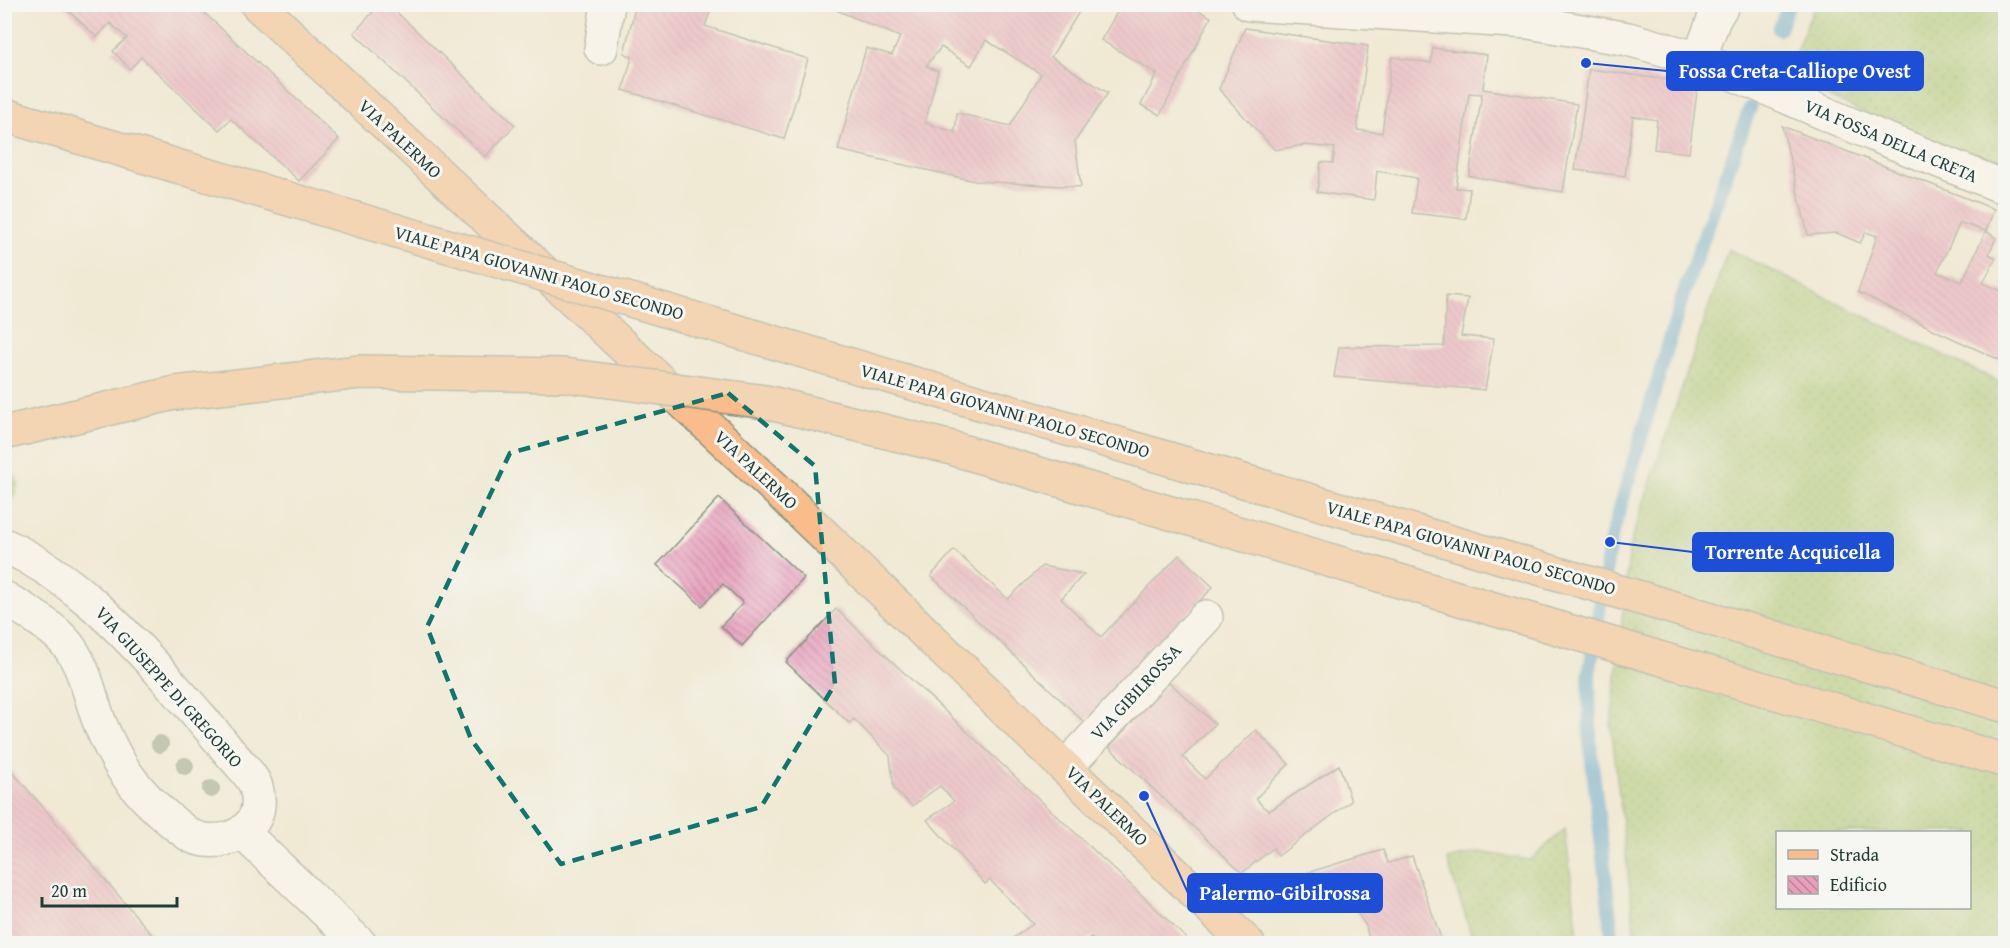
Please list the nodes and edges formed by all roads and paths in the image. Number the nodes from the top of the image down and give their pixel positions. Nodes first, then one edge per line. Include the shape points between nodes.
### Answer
1 (256, 4) edge
2 (608, 4) edge
3 (1249, 4) edge
4 (1723, 4) edge
5 (601, 48) dead end
6 (1699, 58) junction
7 (4, 115) edge
8 (2006, 188) edge
9 (4, 434) edge
10 (4, 545) edge
11 (4, 598) edge
12 (1206, 617) dead end
13 (2006, 706) edge
14 (2006, 760) edge
15 (1066, 767) junction
16 (243, 833) junction
17 (360, 944) edge
18 (1248, 944) edge

1 - 15 main road, VIA PALERMO via 771,484
2 - 5 street
3 - 6 street, VIA FOSSA DELLA CRETA via 1529,22 1628,39
4 - 6 street
6 - 8 street, VIA FOSSA DELLA CRETA
7 - 13 main road, VIALE PAPA GIOVANNI PAOLO SECONDO, bridge
9 - 14 main road, bridge via 175,393 360,372 564,375 766,402 948,447
10 - 16 street, VIA GIUSEPPE DI GREGORIO via 34,559 77,589 120,627 212,730 256,786 255,820
11 - 16 street via 52,630 71,649 118,761 146,799 193,838 213,841
12 - 15 street, VIA GIBILROSSA
15 - 18 main road, VIA PALERMO
16 - 17 street

